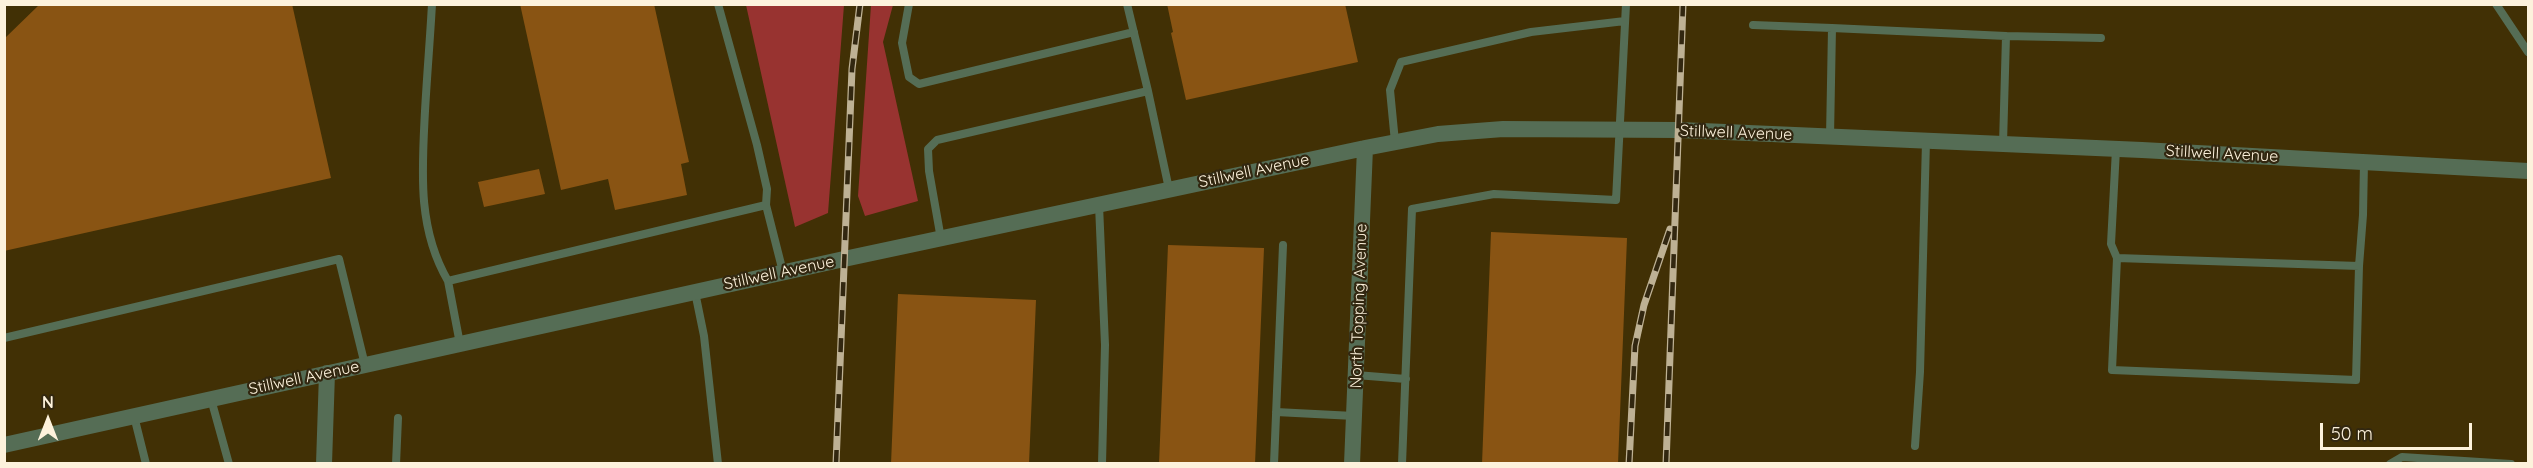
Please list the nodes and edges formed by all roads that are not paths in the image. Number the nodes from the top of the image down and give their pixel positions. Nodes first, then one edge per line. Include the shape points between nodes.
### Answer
1 (432, 4) edge
2 (718, 4) edge
3 (909, 4) edge
4 (1127, 4) edge
5 (1626, 4) edge
6 (2496, 4) edge
7 (1625, 21) junction
8 (1753, 25) dead end
9 (1832, 28) junction
10 (1134, 32) junction
11 (2006, 36) junction
12 (2101, 38) dead end
13 (2529, 52) edge
14 (1148, 91) junction
15 (1621, 130) junction
16 (1830, 137) junction
17 (1926, 141) junction
18 (1395, 142) junction
19 (2003, 144) junction
20 (1365, 147) junction
21 (2116, 148) junction
22 (2364, 162) junction
23 (2529, 171) edge
24 (1169, 189) junction
25 (766, 205) junction
26 (1099, 205) junction
27 (941, 239) junction
28 (1283, 245) dead end
29 (2117, 258) junction
30 (2359, 266) junction
31 (783, 272) junction
32 (448, 281) junction
33 (696, 292) junction
34 (4, 338) edge
35 (460, 344) junction
36 (365, 365) junction
37 (327, 373) junction
38 (1356, 375) junction
39 (1406, 379) junction
40 (211, 399) junction
41 (1276, 412) junction
42 (134, 416) junction
43 (1354, 416) junction
44 (398, 418) dead end
45 (4, 445) edge
46 (1916, 446) dead end
47 (146, 464) edge
48 (229, 464) edge
49 (324, 464) edge
50 (396, 464) edge
51 (718, 464) edge
52 (1102, 464) edge
53 (1274, 464) edge
54 (1352, 464) edge
55 (1402, 464) edge
56 (2390, 464) edge
57 (2511, 464) edge

1 - 32 lane via 421,177 425,218 436,260
2 - 25 lane via 758,145 767,189
3 - 10 lane via 902,43 909,77 919,84
4 - 10 lane
5 - 7 lane
6 - 13 lane
7 - 15 lane
7 - 18 lane via 1531,32 1401,62 1390,90
8 - 9 lane
9 - 11 lane
9 - 16 lane
10 - 14 lane
11 - 12 lane
11 - 19 lane
14 - 24 lane
14 - 27 lane via 937,140 928,149 928,160
15 - 16 street, Stillwell Avenue
15 - 18 street, Stillwell Avenue via 1503,129
15 - 39 lane via 1616,200 1494,194 1412,209
16 - 17 street, Stillwell Avenue
17 - 19 street, Stillwell Avenue
17 - 46 lane
18 - 20 street, Stillwell Avenue
19 - 21 street, Stillwell Avenue
20 - 24 street, Stillwell Avenue
20 - 38 street, North Topping Avenue
21 - 22 street, Stillwell Avenue
21 - 29 lane via 2111,244
22 - 23 street, Stillwell Avenue
22 - 30 lane
24 - 26 street, Stillwell Avenue
25 - 31 lane
25 - 32 lane
26 - 27 street, Stillwell Avenue
26 - 52 lane via 1105,345
27 - 31 street, Stillwell Avenue
28 - 41 lane
29 - 30 lane
29 - 30 lane via 2112,370 2356,380
31 - 33 street, Stillwell Avenue
32 - 35 lane
33 - 35 street, Stillwell Avenue
33 - 51 lane
34 - 36 lane via 339,259
35 - 36 street, Stillwell Avenue
36 - 37 street, Stillwell Avenue
37 - 40 street, Stillwell Avenue
37 - 49 street
38 - 39 lane
38 - 43 street, North Topping Avenue
39 - 55 lane
40 - 42 street, Stillwell Avenue
40 - 48 lane
41 - 43 lane
41 - 53 lane
42 - 45 street, Stillwell Avenue
42 - 47 lane
43 - 54 street, North Topping Avenue
44 - 50 lane
56 - 57 lane via 2402,457

